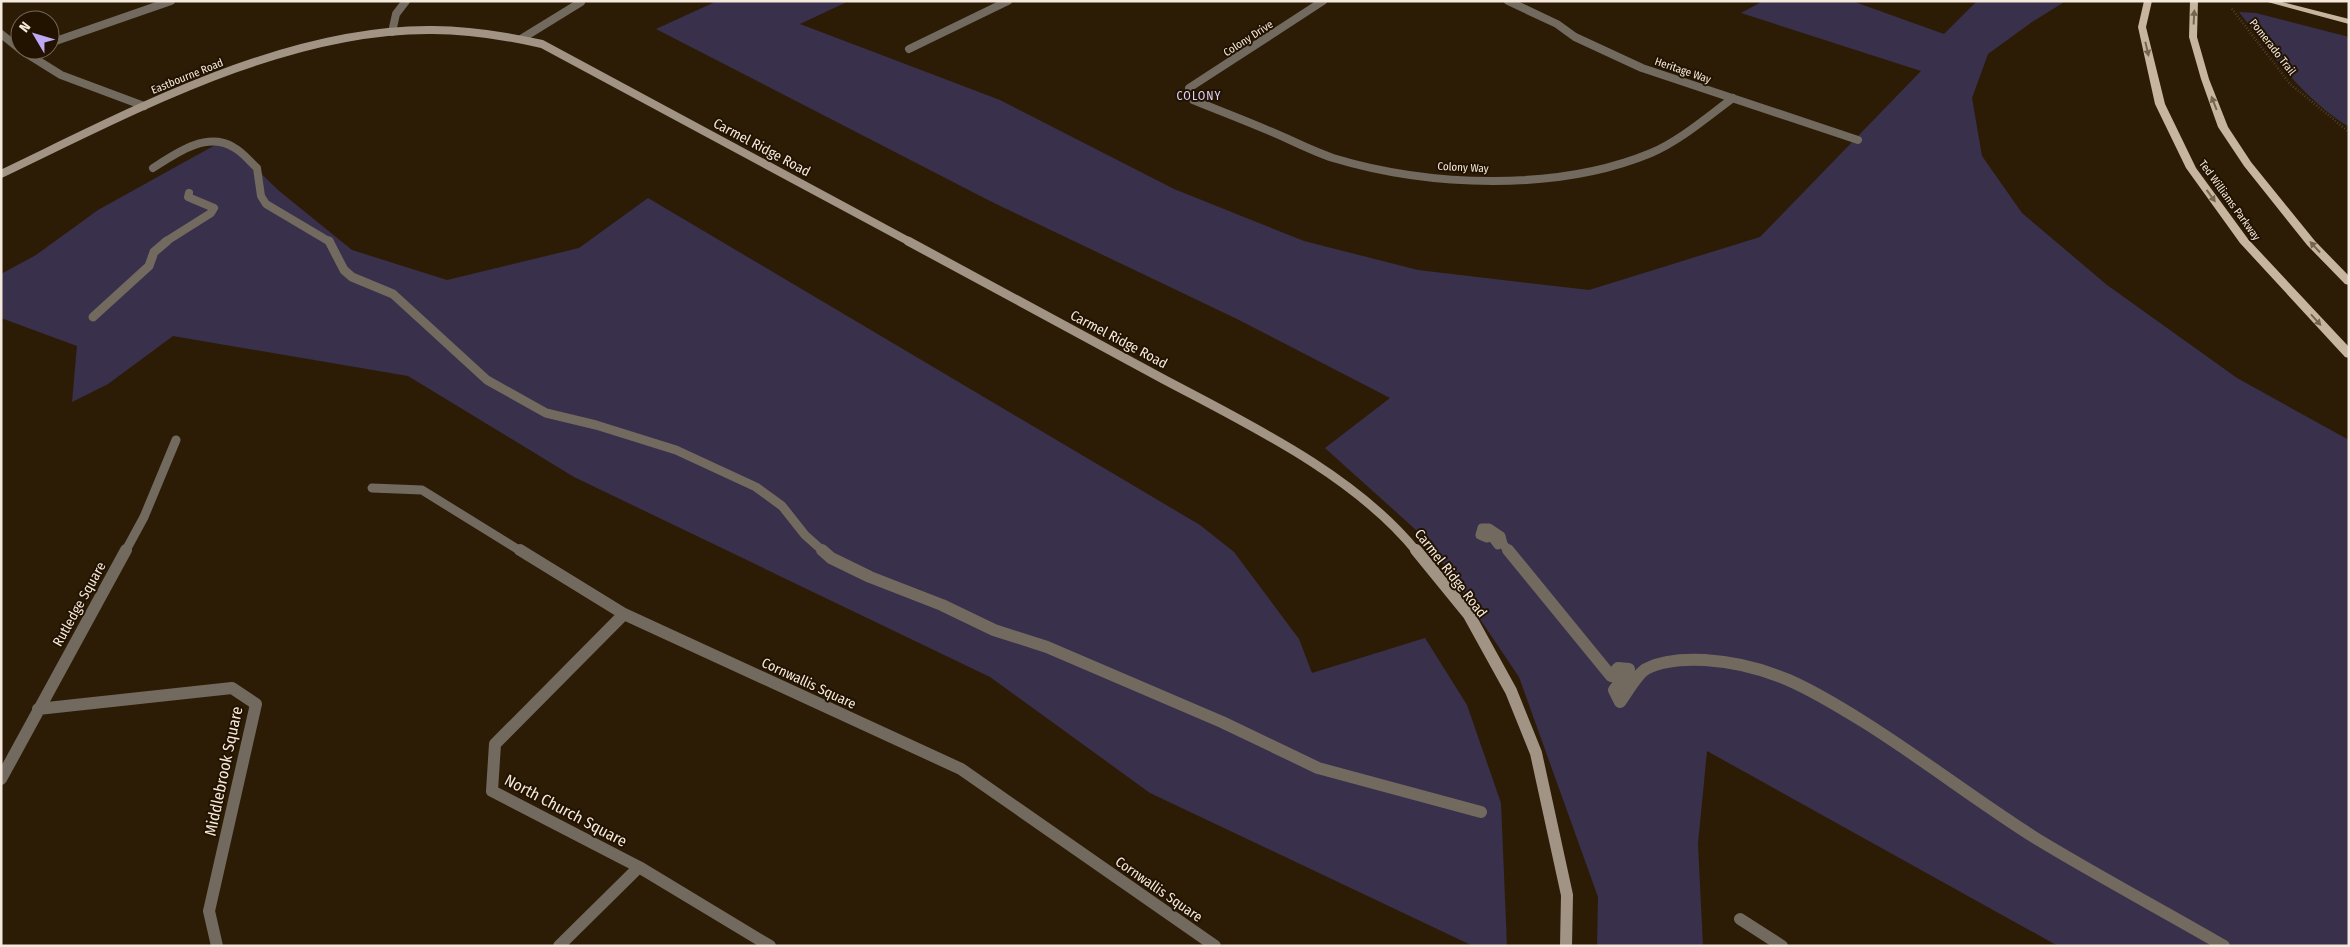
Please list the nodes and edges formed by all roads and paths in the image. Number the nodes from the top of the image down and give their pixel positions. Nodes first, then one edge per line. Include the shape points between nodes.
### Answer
1 (171, 1) edge
2 (406, 1) edge
3 (1008, 1) edge
4 (1323, 1) edge
5 (1508, 1) edge
6 (2148, 1) edge
7 (2194, 1) edge
8 (2268, 1) edge
9 (581, 2) edge
10 (2232, 9) dead end
11 (2349, 22) edge
12 (392, 32) junction
13 (521, 39) junction
14 (60, 40) edge
15 (909, 49) dead end
16 (39, 60) edge
17 (1190, 93) joint
18 (1732, 98) junction
19 (144, 106) junction
20 (2349, 132) edge
21 (1858, 140) dead end
22 (153, 168) dead end
23 (1, 174) edge
24 (189, 194) dead end
25 (2349, 282) edge
26 (93, 317) dead end
27 (2349, 354) edge
28 (176, 440) dead end
29 (372, 488) dead end
30 (1498, 546) dead end
31 (624, 614) junction
32 (38, 709) junction
33 (1, 779) edge
34 (1481, 812) dead end
35 (639, 867) junction
36 (1740, 919) dead end
37 (217, 946) edge
38 (559, 946) edge
39 (770, 946) edge
40 (1215, 946) edge
41 (1566, 946) edge
42 (1782, 946) edge
43 (2224, 946) edge

1 - 14 street
2 - 12 street via 396,14
3 - 15 street
4 - 17 street, Colony Drive via 1189,88
5 - 18 street, Heritage Way via 1557,24 1575,38 1642,68
6 -> 27 main road, Ted Williams Parkway via 2142,27 2160,104 2190,168 2244,241
25 -> 7 main road via 2247,164 2223,127 2193,37
8 - 11 main road
9 - 13 street
10 - 20 path, Pomerado Trail via 2290,84
12 - 13 street, Carmel Ridge Road via 461,30
12 - 19 street, Eastbourne Road via 300,50 240,68
13 - 41 street, Carmel Ridge Road via 551,49 1266,434 1339,481 1400,530 1469,615 1511,691 1536,753 1567,895
16 - 19 street via 61,75
17 - 18 street, Colony Way via 1193,100 1333,158 1398,173 1479,180 1543,178 1586,172 1650,153 1673,141
18 - 21 street, Heritage Way
19 - 23 street, Eastbourne Road
22 - 34 street via 198,145 221,142 231,145 257,168 261,196 266,204 329,241 344,270 352,277 393,294 487,380 546,413 676,450 756,487 782,506 805,535 831,558 870,577 942,605 994,630 1063,654 1222,722 1318,768
24 - 26 street via 188,197 214,208 211,213 162,244 154,252 149,266
28 - 32 street, Rutledge Square via 144,517
29 - 31 street, Cornwallis Square via 422,490
30 - 43 street via 1489,533 1487,538 1480,535 1482,528 1489,528 1501,536 1503,544 1525,573 1611,676 1618,668 1629,669 1614,690 1620,702 1644,670 1666,662 1725,661 1786,677 1818,693 1896,742 2036,838
31 - 35 street, North Church Square via 495,744 492,791
31 - 40 street, Cornwallis Square via 961,769
32 - 33 street, Rutledge Square
32 - 37 street, Middlebrook Square via 232,688 256,704 209,910
35 - 38 street
35 - 39 street, North Church Square
36 - 42 street

